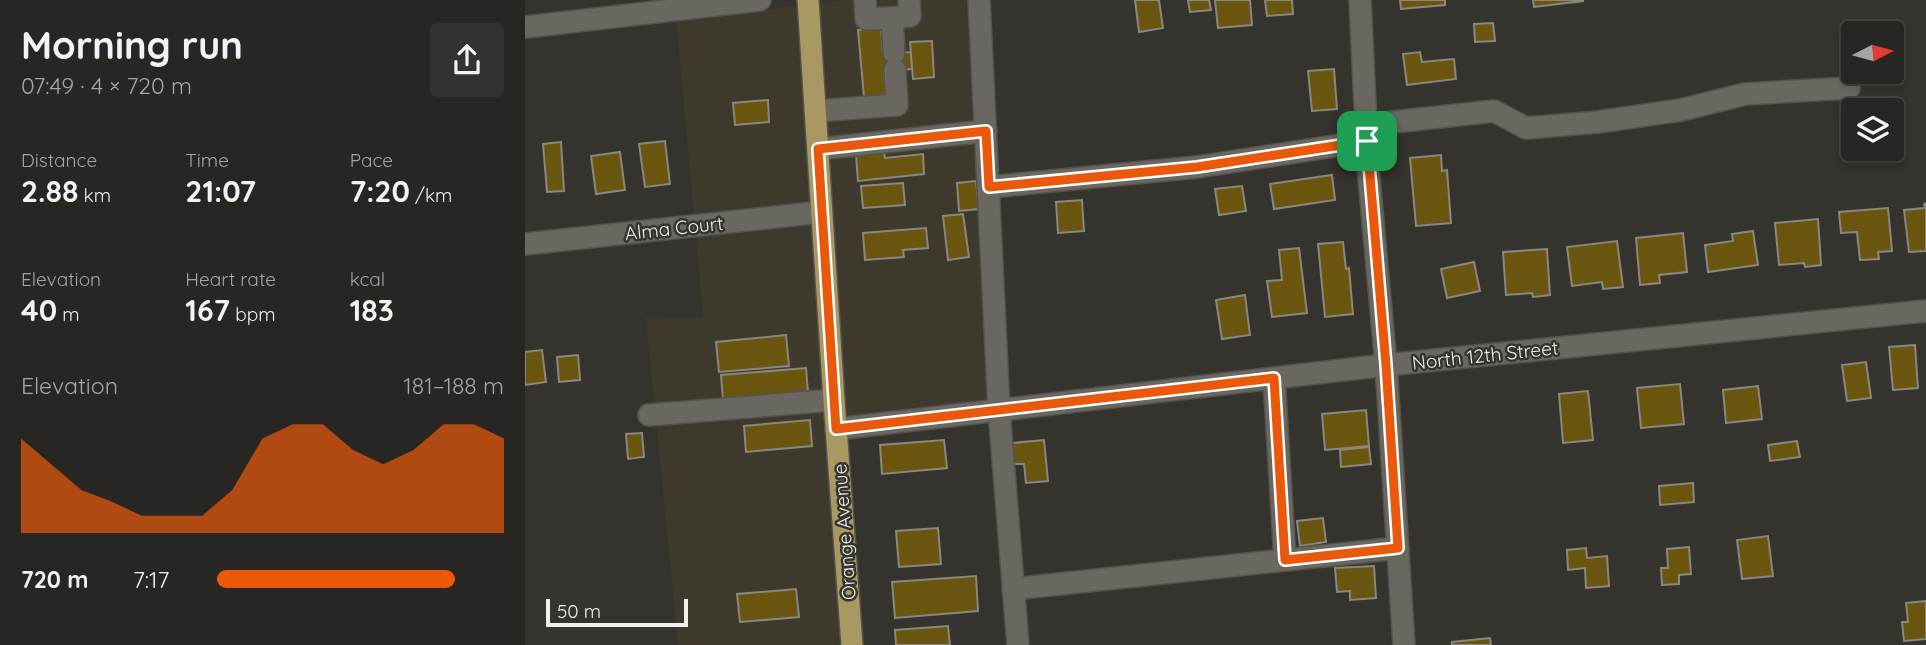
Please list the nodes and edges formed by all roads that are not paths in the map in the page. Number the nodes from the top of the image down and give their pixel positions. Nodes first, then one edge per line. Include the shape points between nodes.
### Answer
1 (760, 0) edge
2 (808, 0) edge
3 (865, 0) edge
4 (909, 0) edge
5 (979, 0) edge
6 (1360, 0) edge
7 (892, 18) junction
8 (525, 27) edge
9 (1849, 88) dead end
10 (815, 111) junction
11 (986, 131) junction
12 (1366, 133) junction
13 (818, 149) junction
14 (989, 187) junction
15 (822, 212) junction
16 (525, 244) edge
17 (1926, 311) edge
18 (1386, 365) junction
19 (1274, 378) junction
20 (834, 400) junction
21 (999, 410) junction
22 (649, 415) dead end
23 (836, 429) junction
24 (1398, 548) junction
25 (1285, 560) junction
26 (1013, 589) junction
27 (852, 645) edge
28 (1018, 645) edge
29 (1404, 645) edge

1 - 8 street
2 - 10 main road, Orange Avenue
3 - 7 street via 866,19
4 - 7 street via 910,16
5 - 11 street
6 - 12 street
7 - 10 street via 897,105
9 - 12 street via 1745,94 1681,110 1598,122 1526,128 1494,111
10 - 13 main road, Orange Avenue
11 - 13 street
11 - 14 street
12 - 14 street via 1197,167
12 - 18 street
13 - 15 main road, Orange Avenue
14 - 21 street
15 - 16 street, Alma Court
15 - 20 main road, Orange Avenue
17 - 18 street, North 12th Street
18 - 19 street, North 12th Street
18 - 24 street
19 - 21 street, North 12th Street
19 - 25 street
20 - 22 street
20 - 23 main road, Orange Avenue
21 - 23 street, North 12th Street
21 - 26 street
23 - 27 main road, Orange Avenue
24 - 25 street
24 - 29 street
25 - 26 street
26 - 28 street

